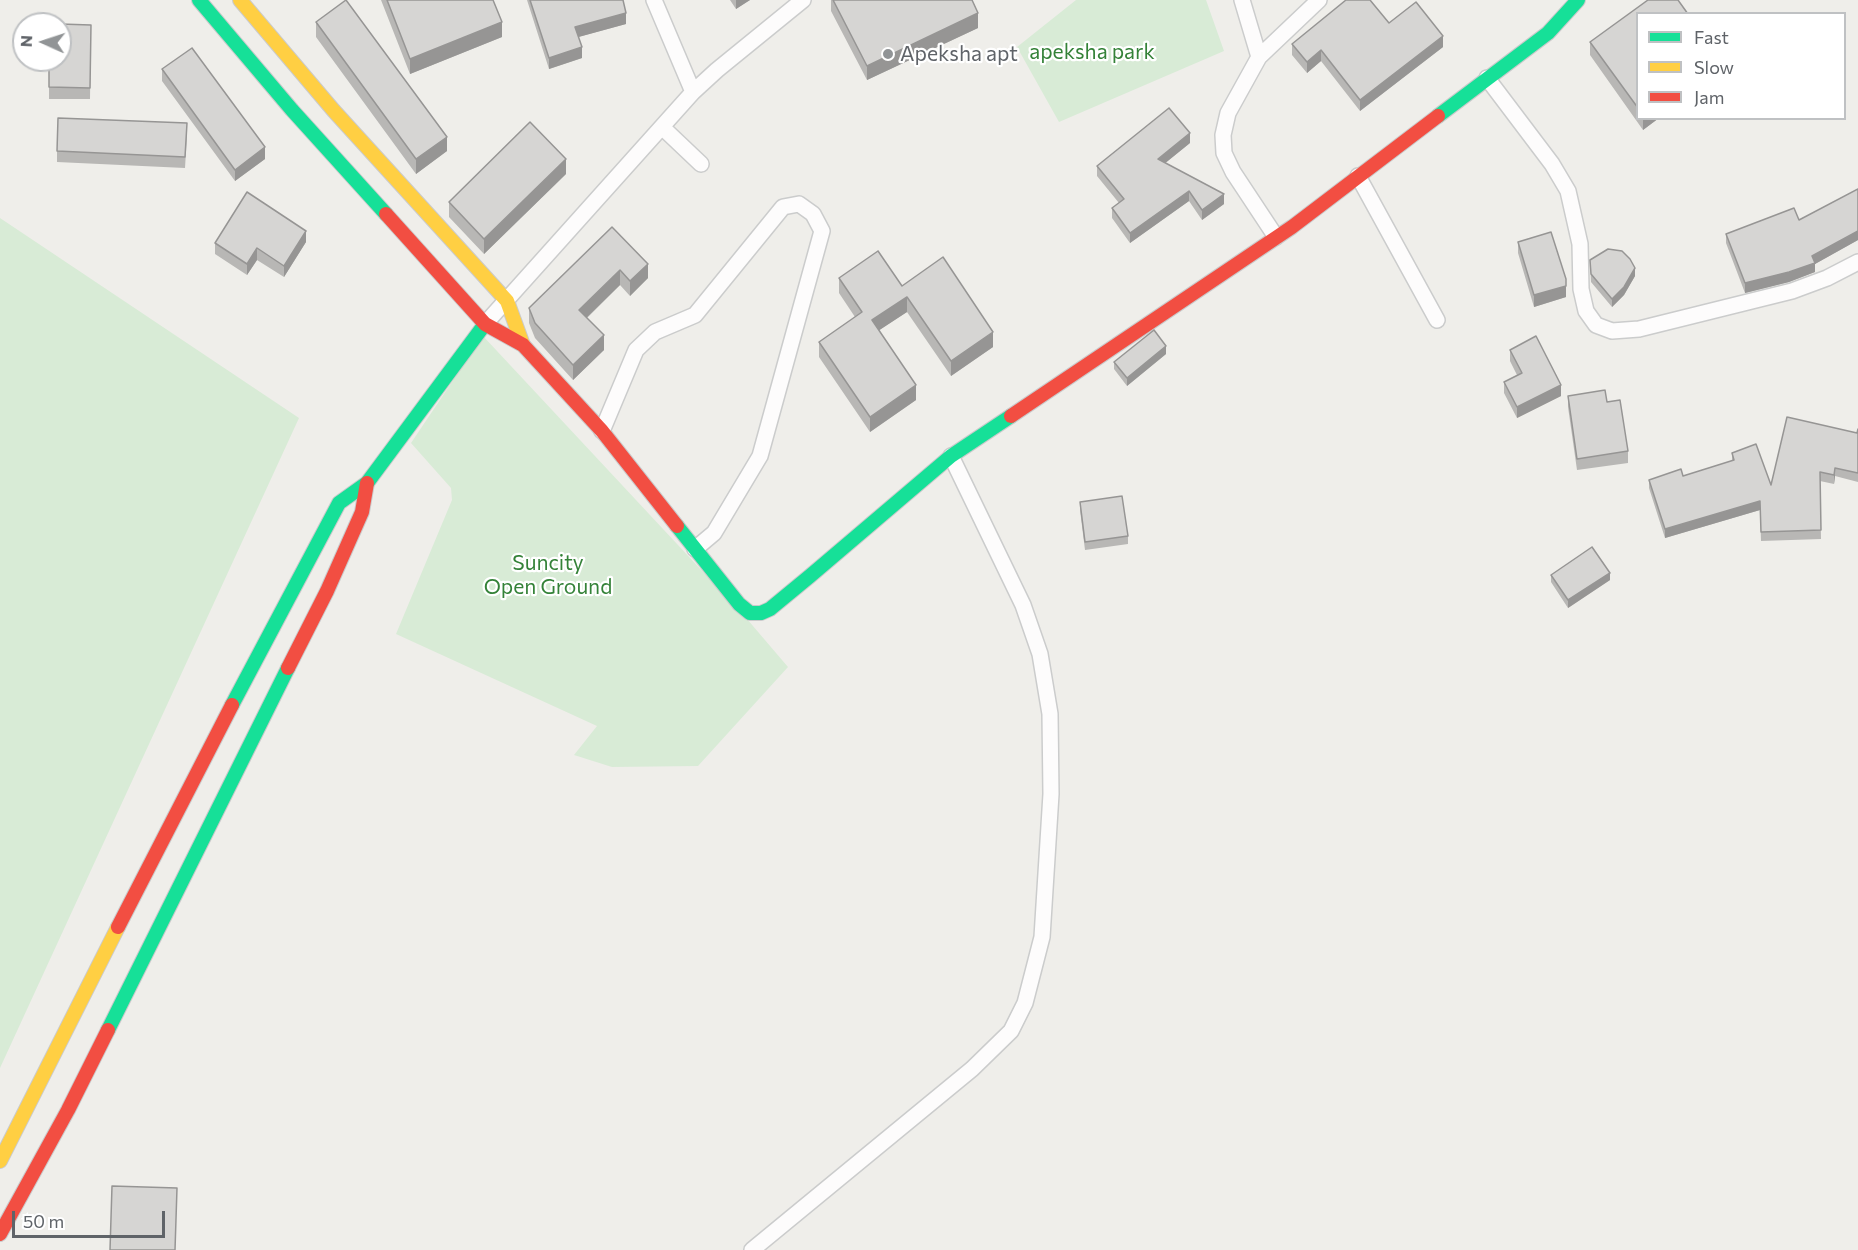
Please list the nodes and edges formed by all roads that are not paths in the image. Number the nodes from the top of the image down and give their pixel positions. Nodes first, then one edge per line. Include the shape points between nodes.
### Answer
1 (199, 0) edge
2 (240, 0) edge
3 (654, 0) edge
4 (803, 0) edge
5 (1242, 0) edge
6 (1319, 0) edge
7 (1578, 0) edge
8 (258, 47) junction
9 (1259, 57) junction
10 (1487, 78) junction
11 (693, 92) junction
12 (662, 127) junction
13 (701, 164) dead end
14 (1358, 176) junction
15 (1276, 237) junction
16 (1858, 262) edge
17 (507, 301) junction
18 (1437, 320) dead end
19 (485, 324) junction
20 (523, 345) junction
21 (602, 431) junction
22 (951, 456) junction
23 (367, 483) junction
24 (695, 549) junction
25 (0, 1161) edge
26 (0, 1234) edge
27 (752, 1250) edge

1 - 8 street
2 - 8 street
3 - 11 street
4 - 11 street
5 - 9 street
6 - 9 street
7 - 10 street via 1548,33
8 - 17 street via 334,111
8 - 19 street via 292,110
9 - 15 street via 1228,113 1222,135 1224,153 1233,172
10 - 14 street
10 - 16 street via 1568,190 1580,244 1581,289 1586,311 1596,325 1612,331 1639,329 1792,291
11 - 12 street
12 - 13 street
12 - 17 street
14 - 15 street
14 - 18 street
15 - 22 street
17 - 19 street
17 - 20 street
19 - 20 street
19 - 23 street
20 - 21 street
21 - 24 street
21 - 24 street via 636,350 655,332 695,315 783,207 800,204 813,214 822,231 760,456 714,534
22 - 24 street via 761,613 750,613 739,604
22 - 27 street via 1023,605 1040,654 1050,714 1051,794 1042,937 1025,1003 1011,1031 972,1069
23 - 25 street via 339,504 334,513
23 - 26 street via 363,512 327,591 68,1110

